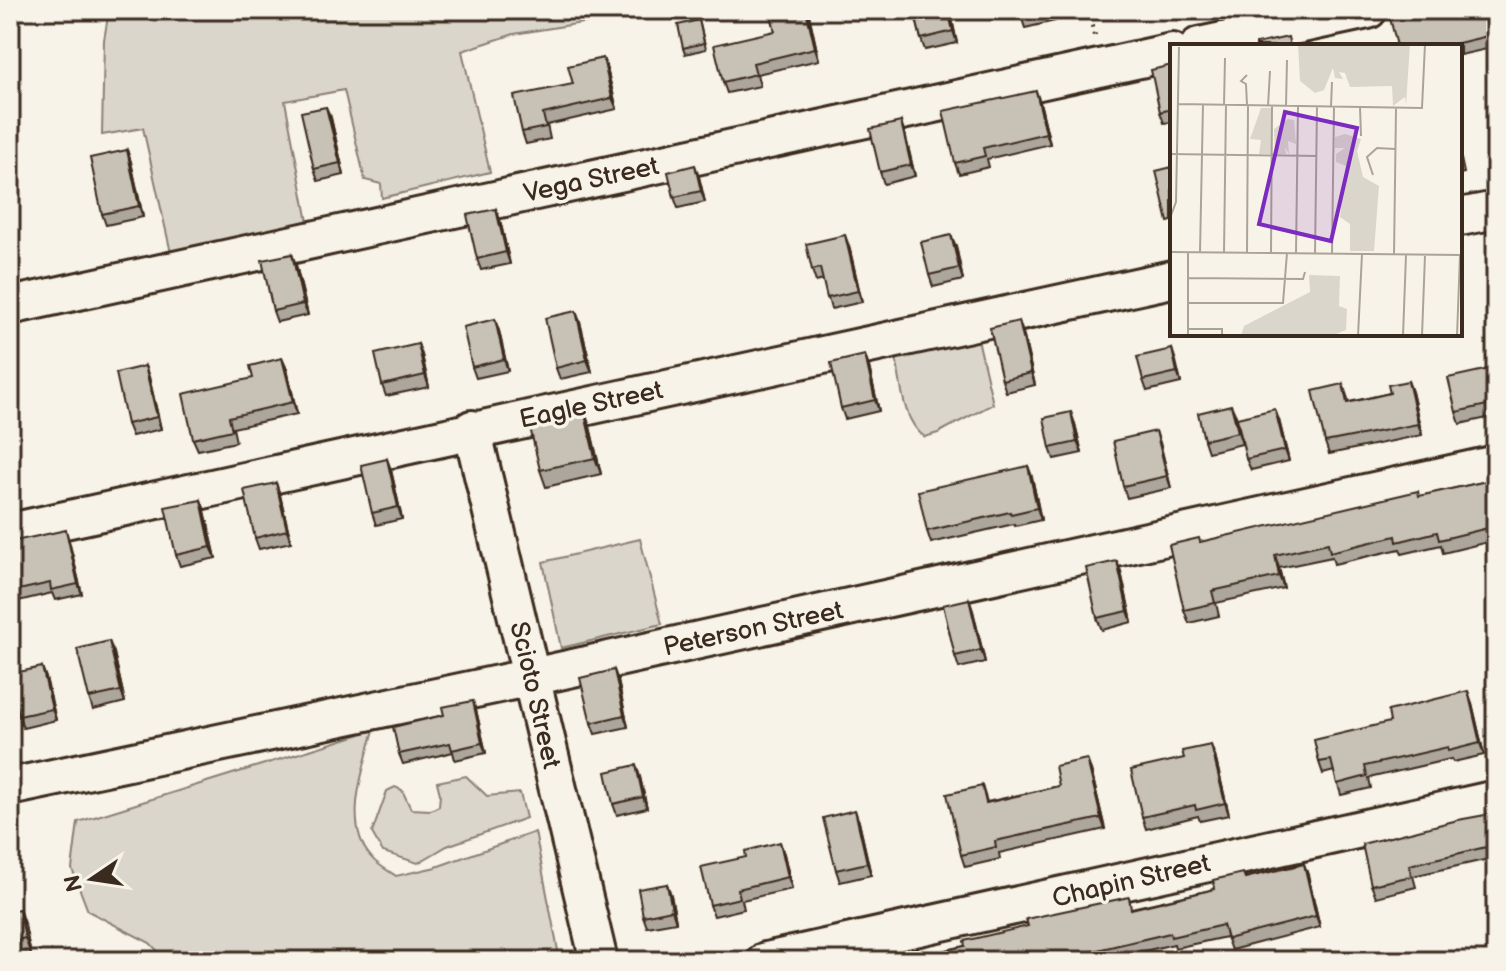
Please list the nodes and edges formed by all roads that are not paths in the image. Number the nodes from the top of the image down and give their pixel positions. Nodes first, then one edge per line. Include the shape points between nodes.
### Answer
1 (1368, 10) edge
2 (1208, 44) edge
3 (1170, 52) edge
4 (1496, 210) edge
5 (1462, 217) edge
6 (1170, 279) edge
7 (10, 306) edge
8 (472, 429) junction
9 (1496, 464) edge
10 (10, 532) edge
11 (532, 677) junction
12 (10, 787) edge
13 (1496, 799) edge
14 (599, 961) edge
15 (766, 961) edge

1 - 2 street
3 - 7 street, Vega Street
4 - 5 street
6 - 8 street, Eagle Street
8 - 10 street, Eagle Street
8 - 11 street, Scioto Street
9 - 11 street, Peterson Street
11 - 12 street, Peterson Street
11 - 14 street, Scioto Street
13 - 15 street, Chapin Street

